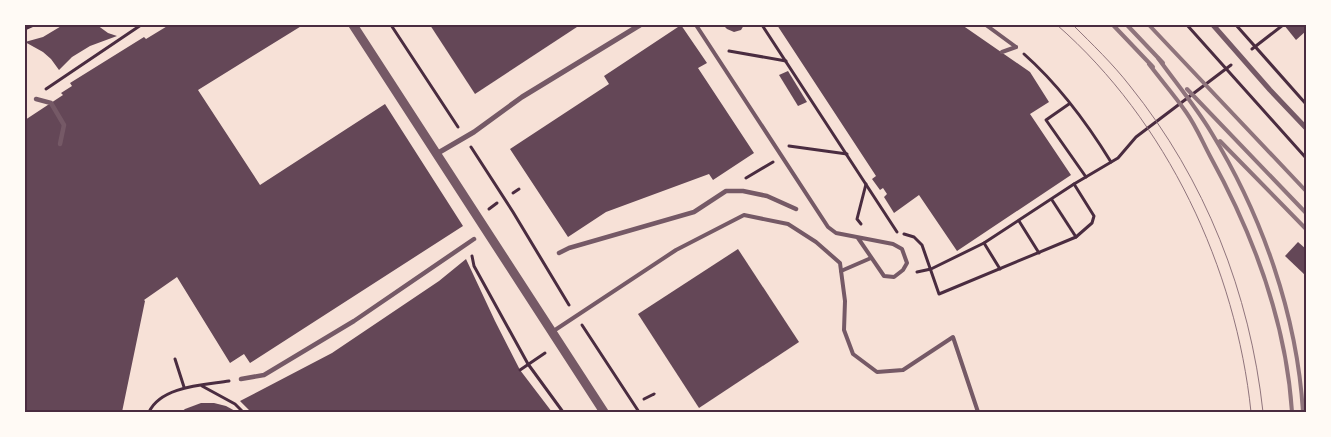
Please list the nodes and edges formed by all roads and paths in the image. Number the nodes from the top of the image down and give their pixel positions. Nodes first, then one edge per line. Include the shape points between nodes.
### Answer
1 (34, 25) edge
2 (141, 25) edge
3 (354, 25) edge
4 (391, 25) edge
5 (640, 25) edge
6 (696, 25) edge
7 (762, 25) edge
8 (986, 25) edge
9 (1188, 25) edge
10 (1213, 25) edge
11 (1236, 25) edge
12 (1283, 25) edge
13 (25, 30) edge
14 (1016, 47) junction
15 (711, 48) junction
16 (1002, 52) dead end
17 (1244, 55) dead end
18 (1223, 58) dead end
19 (1236, 60) dead end
20 (786, 61) junction
21 (1220, 61) junction
22 (36, 99) joint
23 (1306, 103) edge
24 (1070, 104) junction
25 (1306, 128) edge
26 (465, 138) junction
27 (774, 143) junction
28 (60, 144) dead end
29 (438, 153) junction
30 (847, 154) junction
31 (782, 156) junction
32 (1306, 158) edge
33 (1112, 162) junction
34 (1086, 177) junction
35 (866, 184) junction
36 (1074, 184) junction
37 (518, 189) dead end
38 (726, 191) junction
39 (513, 193) dead end
40 (1052, 200) junction
41 (497, 204) dead end
42 (489, 209) dead end
43 (796, 209) dead end
44 (857, 219) dead end
45 (1019, 221) junction
46 (1076, 237) junction
47 (858, 238) junction
48 (474, 239) dead end
49 (984, 243) junction
50 (476, 251) dead end
51 (559, 253) dead end
52 (1038, 253) junction
53 (871, 258) junction
54 (931, 269) junction
55 (1000, 269) junction
56 (841, 271) junction
57 (577, 316) junction
58 (552, 332) junction
59 (546, 353) dead end
60 (175, 359) dead end
61 (528, 364) junction
62 (520, 370) dead end
63 (241, 379) joint
64 (200, 386) junction
65 (184, 387) junction
66 (654, 394) dead end
67 (644, 399) dead end
68 (149, 412) edge
69 (243, 412) edge
70 (563, 412) edge
71 (604, 412) edge
72 (639, 412) edge
73 (978, 412) edge

1 - 13 path
2 - 22 path via 49,86
3 - 29 street
4 - 26 path
5 - 26 street via 522,97
6 - 15 lane
7 - 20 path
8 - 14 lane
9 - 21 path
10 - 25 street
11 - 23 path
12 - 17 path
14 - 16 lane
14 - 24 path via 1050,79
15 - 20 path
15 - 27 lane
18 - 21 path
19 - 33 path via 1136,137
20 - 30 path
21 - 32 path
22 - 28 street via 51,103 64,126
24 - 33 path
24 - 34 path via 1046,120
26 - 29 street
26 - 57 path
27 - 30 path
27 - 31 lane
29 - 58 street
30 - 35 path
31 - 38 path
31 - 47 lane via 828,227 836,233
33 - 34 path
34 - 36 path
35 - 44 path
35 - 54 path via 897,232 919,240
36 - 40 path
36 - 46 path via 1094,216 1092,223
37 - 39 path
38 - 43 street via 767,196
38 - 51 street via 694,212
40 - 45 path
40 - 46 path
41 - 42 path
45 - 49 path
45 - 52 path
46 - 52 path
47 - 53 lane
47 - 53 lane via 893,244 902,249 907,263 894,277 884,276
48 - 63 street via 354,321 264,374
49 - 54 path
49 - 55 path
50 - 61 path via 471,255 474,266
52 - 55 path
53 - 56 lane
54 - 55 path via 940,294
56 - 57 lane via 840,263 788,224 744,215 676,250
56 - 73 lane via 844,330 853,354 877,372 903,370 953,337
57 - 58 lane
57 - 72 path
58 - 71 street
59 - 61 path
60 - 65 path
61 - 62 path
61 - 70 path
63 - 64 path
64 - 65 path
64 - 69 path via 235,404
65 - 68 path via 158,400
66 - 67 path

